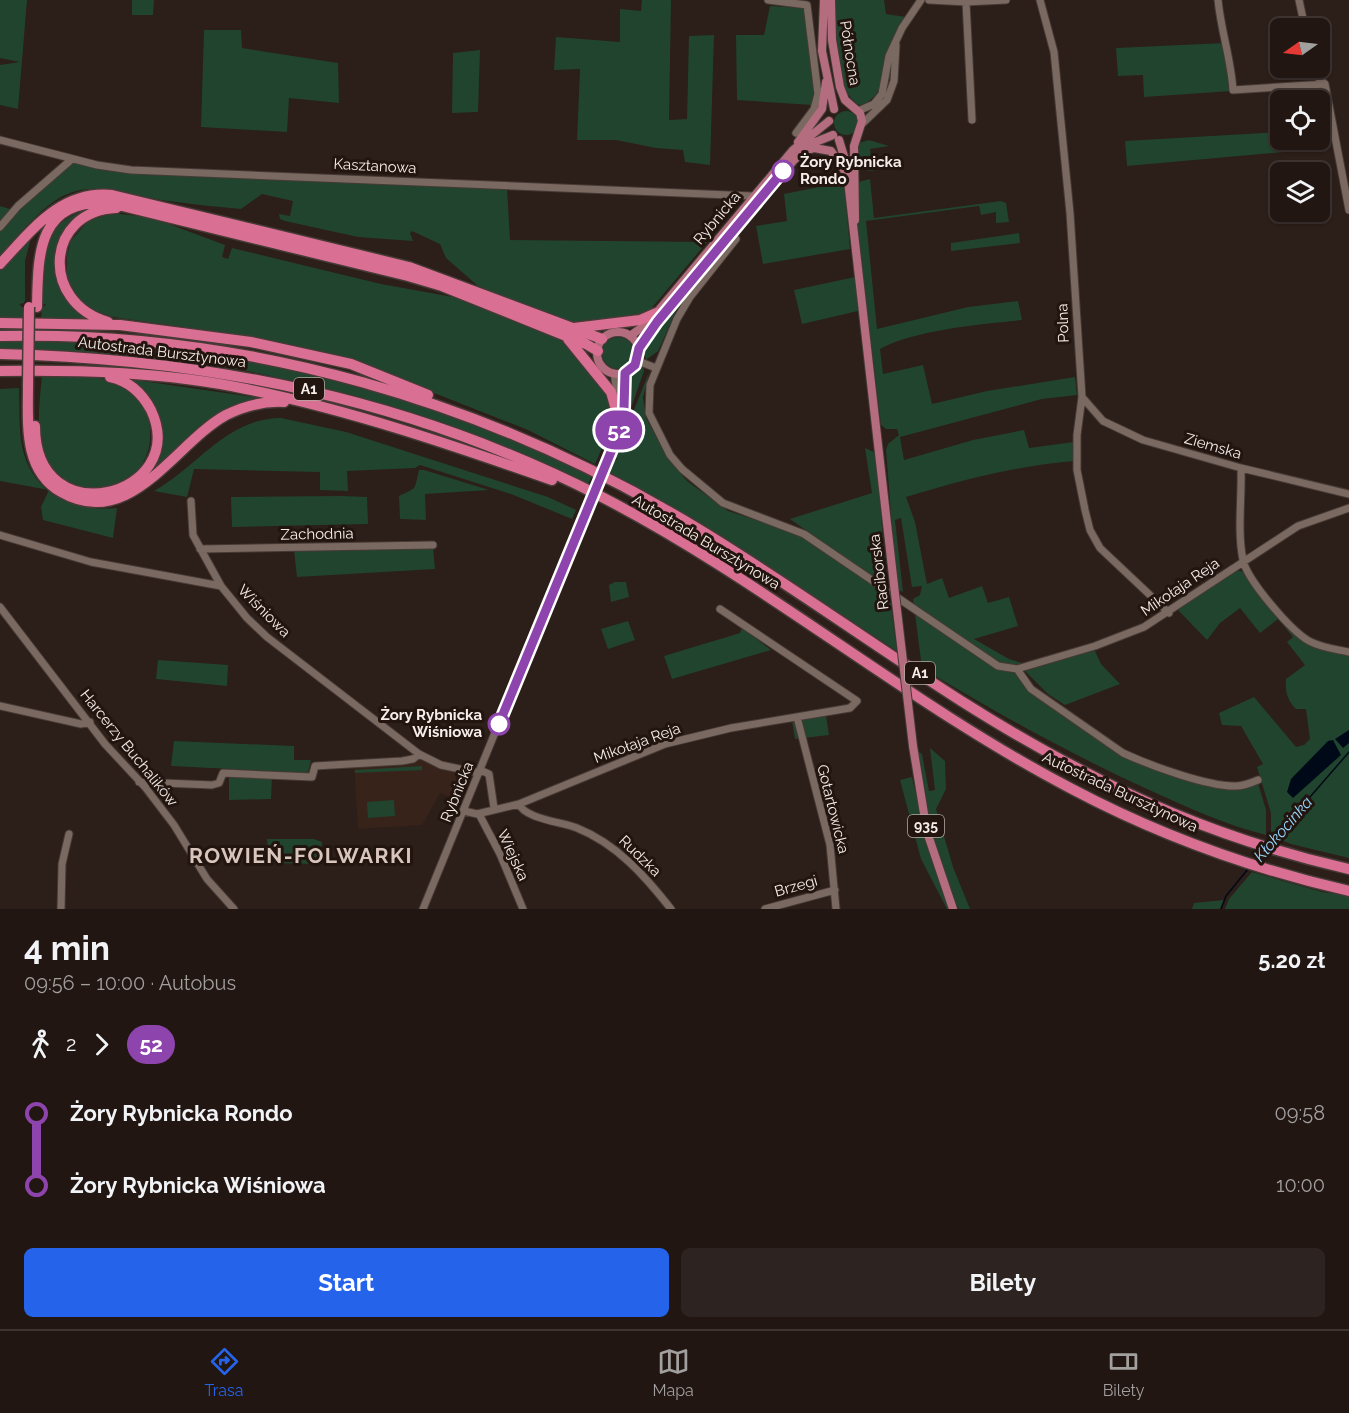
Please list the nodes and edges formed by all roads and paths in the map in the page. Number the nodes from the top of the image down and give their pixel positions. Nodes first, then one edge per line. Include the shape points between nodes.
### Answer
1 (768, 0) edge
2 (824, 0) edge
3 (831, 0) edge
4 (921, 0) edge
5 (929, 0) edge
6 (1006, 0) edge
7 (1040, 0) edge
8 (1218, 0) edge
9 (1299, 0) edge
10 (966, 2) junction
11 (1303, 18) edge
12 (897, 41) junction
13 (1318, 78) edge
14 (827, 80) junction
15 (1325, 84) junction
16 (834, 109) junction
17 (855, 109) junction
18 (972, 120) dead end
19 (829, 121) junction
20 (862, 123) junction
21 (796, 133) dead end
22 (836, 138) junction
23 (856, 139) junction
24 (0, 140) edge
25 (792, 150) junction
26 (802, 152) junction
27 (72, 159) junction
28 (847, 176) junction
29 (753, 196) junction
30 (128, 208) junction
31 (1349, 210) edge
32 (44, 220) junction
33 (0, 227) edge
34 (854, 232) junction
35 (736, 239) dead end
36 (0, 264) edge
37 (33, 307) junction
38 (656, 313) junction
39 (0, 322) edge
40 (120, 325) junction
41 (568, 333) junction
42 (0, 336) edge
43 (630, 336) junction
44 (602, 339) junction
45 (639, 348) junction
46 (598, 351) junction
47 (0, 354) edge
48 (638, 361) junction
49 (656, 368) junction
50 (0, 371) edge
51 (92, 372) junction
52 (614, 373) junction
53 (625, 373) junction
54 (32, 385) junction
55 (1082, 397) junction
56 (305, 404) junction
57 (616, 410) junction
58 (488, 423) junction
59 (609, 453) junction
60 (1240, 468) junction
61 (1349, 495) edge
62 (600, 497) junction
63 (190, 501) dead end
64 (1349, 508) edge
65 (0, 535) edge
66 (433, 545) dead end
67 (200, 549) junction
68 (1243, 562) junction
69 (221, 586) junction
70 (0, 607) edge
71 (720, 609) dead end
72 (1169, 613) junction
73 (1349, 652) edge
74 (1017, 669) junction
75 (0, 706) edge
76 (797, 717) junction
77 (90, 722) junction
78 (419, 754) junction
79 (479, 771) junction
80 (1258, 780) dead end
81 (139, 782) junction
82 (519, 804) junction
83 (494, 808) junction
84 (464, 811) junction
85 (479, 814) junction
86 (69, 834) dead end
87 (1349, 869) edge
88 (835, 890) junction
89 (1349, 891) edge
90 (953, 907) edge
91 (61, 909) edge
92 (234, 909) edge
93 (423, 909) edge
94 (523, 909) edge
95 (671, 909) edge
96 (765, 909) edge
97 (836, 909) edge

1 - 21 street via 807,5 818,94 814,109
2 - 14 main road, Północna via 821,39
3 - 17 main road, Północna via 837,72 843,96
4 - 12 street
5 - 10 street
6 - 10 street
7 - 55 street, Polna via 1057,76
8 - 15 street via 1233,90
9 - 11 street
10 - 18 street
12 - 17 street via 889,56 882,94 874,104
12 - 20 street via 891,92 881,108
13 - 15 street
14 - 16 main road, Północna
14 - 25 main road via 822,109
15 - 31 street
16 - 17 main road
16 - 19 main road
17 - 20 main road
19 - 22 main road, 935
19 - 25 main road, Rybnicka
20 - 23 main road, 935
22 - 23 main road
22 - 26 main road, Rybnicka via 813,143
22 - 28 main road, Raciborska / 935
23 - 34 main road, Raciborska / 935
24 - 27 street, Kasztanowa
25 - 29 main road, Rybnicka
26 - 28 main road via 814,148 831,151
26 - 45 main road, Rybnicka
27 - 29 street, Kasztanowa via 131,170
27 - 33 street
28 - 34 main road, Raciborska / 935
29 - 38 main road, Rybnicka
30 - 37 highway via 89,203 72,208 56,220 38,252
30 - 40 highway via 104,209 80,221 67,236 59,262 62,281 74,303 94,316
30 - 41 highway via 408,276
32 - 36 highway
32 - 37 highway via 32,250
32 - 41 highway via 60,205 77,197 112,195 409,267 444,278
34 - 90 main road, Raciborska / 935, bridge via 914,746 927,832
35 - 49 street, Rybnicka via 690,297
37 - 54 highway, bridge
38 - 41 highway via 640,320
38 - 43 main road, Rybnicka
39 - 40 highway
40 - 58 highway via 251,342 351,364 455,405
41 - 44 highway
41 - 46 highway
41 - 57 highway via 611,392
42 - 58 highway, Autostrada Bursztynowa / A1 via 94,336 238,353 374,385
43 - 44 main road via 618,332
43 - 45 main road
44 - 46 main road
45 - 48 main road
46 - 52 main road via 603,367
47 - 62 highway, Autostrada Bursztynowa / A1 via 164,364 317,391 449,431
48 - 49 street
48 - 53 main road
49 - 74 street, Rybnicka via 648,396 652,423 676,463 709,493 735,509 804,534 998,666
50 - 51 highway
51 - 54 highway via 133,387 148,404 156,428 149,464 134,482 116,492 93,495 71,490 45,466 35,431
51 - 56 highway via 245,388
52 - 53 main road
52 - 57 street, Rybnicka
53 - 59 street, Rybnicka via 621,423
54 - 56 highway via 29,444 37,467 56,489 80,501 93,502 118,499 139,488 225,416 261,404
55 - 60 street, Ziemska via 1102,421 1119,431
55 - 72 street, Polna via 1077,470 1090,530 1111,562
56 - 62 highway via 391,427
57 - 59 street, Rybnicka
58 - 87 highway, Autostrada Bursztynowa / A1 via 592,470 695,527 984,714 1080,770 1243,840
59 - 79 street, Rybnicka, bridge
60 - 61 street, Ziemska
60 - 68 street
62 - 89 highway, Autostrada Bursztynowa / A1 via 731,573 1022,761 1145,824 1228,857
63 - 67 street via 190,520
64 - 68 street, Mikołaja Reja via 1298,526
65 - 69 street, Wiśniowa via 91,562
66 - 67 street, Zachodnia
67 - 69 street
68 - 72 street, Mikołaja Reja
68 - 73 street via 1254,582 1298,632 1323,647
69 - 78 street, Wiśniowa via 267,637
70 - 77 street, Harcerzy Buchalików
71 - 76 street, Mikołaja Reja via 857,701 850,708
72 - 74 street, Mikołaja Reja via 1112,640
74 - 80 street via 1031,689 1138,760 1235,786
75 - 77 street via 81,724
76 - 82 street, Mikołaja Reja via 665,744
76 - 88 street, Gotartowicka via 828,833
77 - 81 street, Harcerzy Buchalików
78 - 79 street, Wiśniowa via 441,765
78 - 81 street via 402,761 315,766 312,777 223,774 219,783 212,785
79 - 83 street via 489,774
79 - 84 street, Rybnicka
81 - 92 street, Harcerzy Buchalików via 174,825 207,879
82 - 83 street, Mikołaja Reja
82 - 95 street, Rudzka via 529,813 576,827 617,850
83 - 85 street, Mikołaja Reja
84 - 85 street
84 - 93 street, Rybnicka
85 - 94 street, Wiejska
86 - 91 street via 62,864
88 - 96 street, Brzegi
88 - 97 street, Gotartowicka

